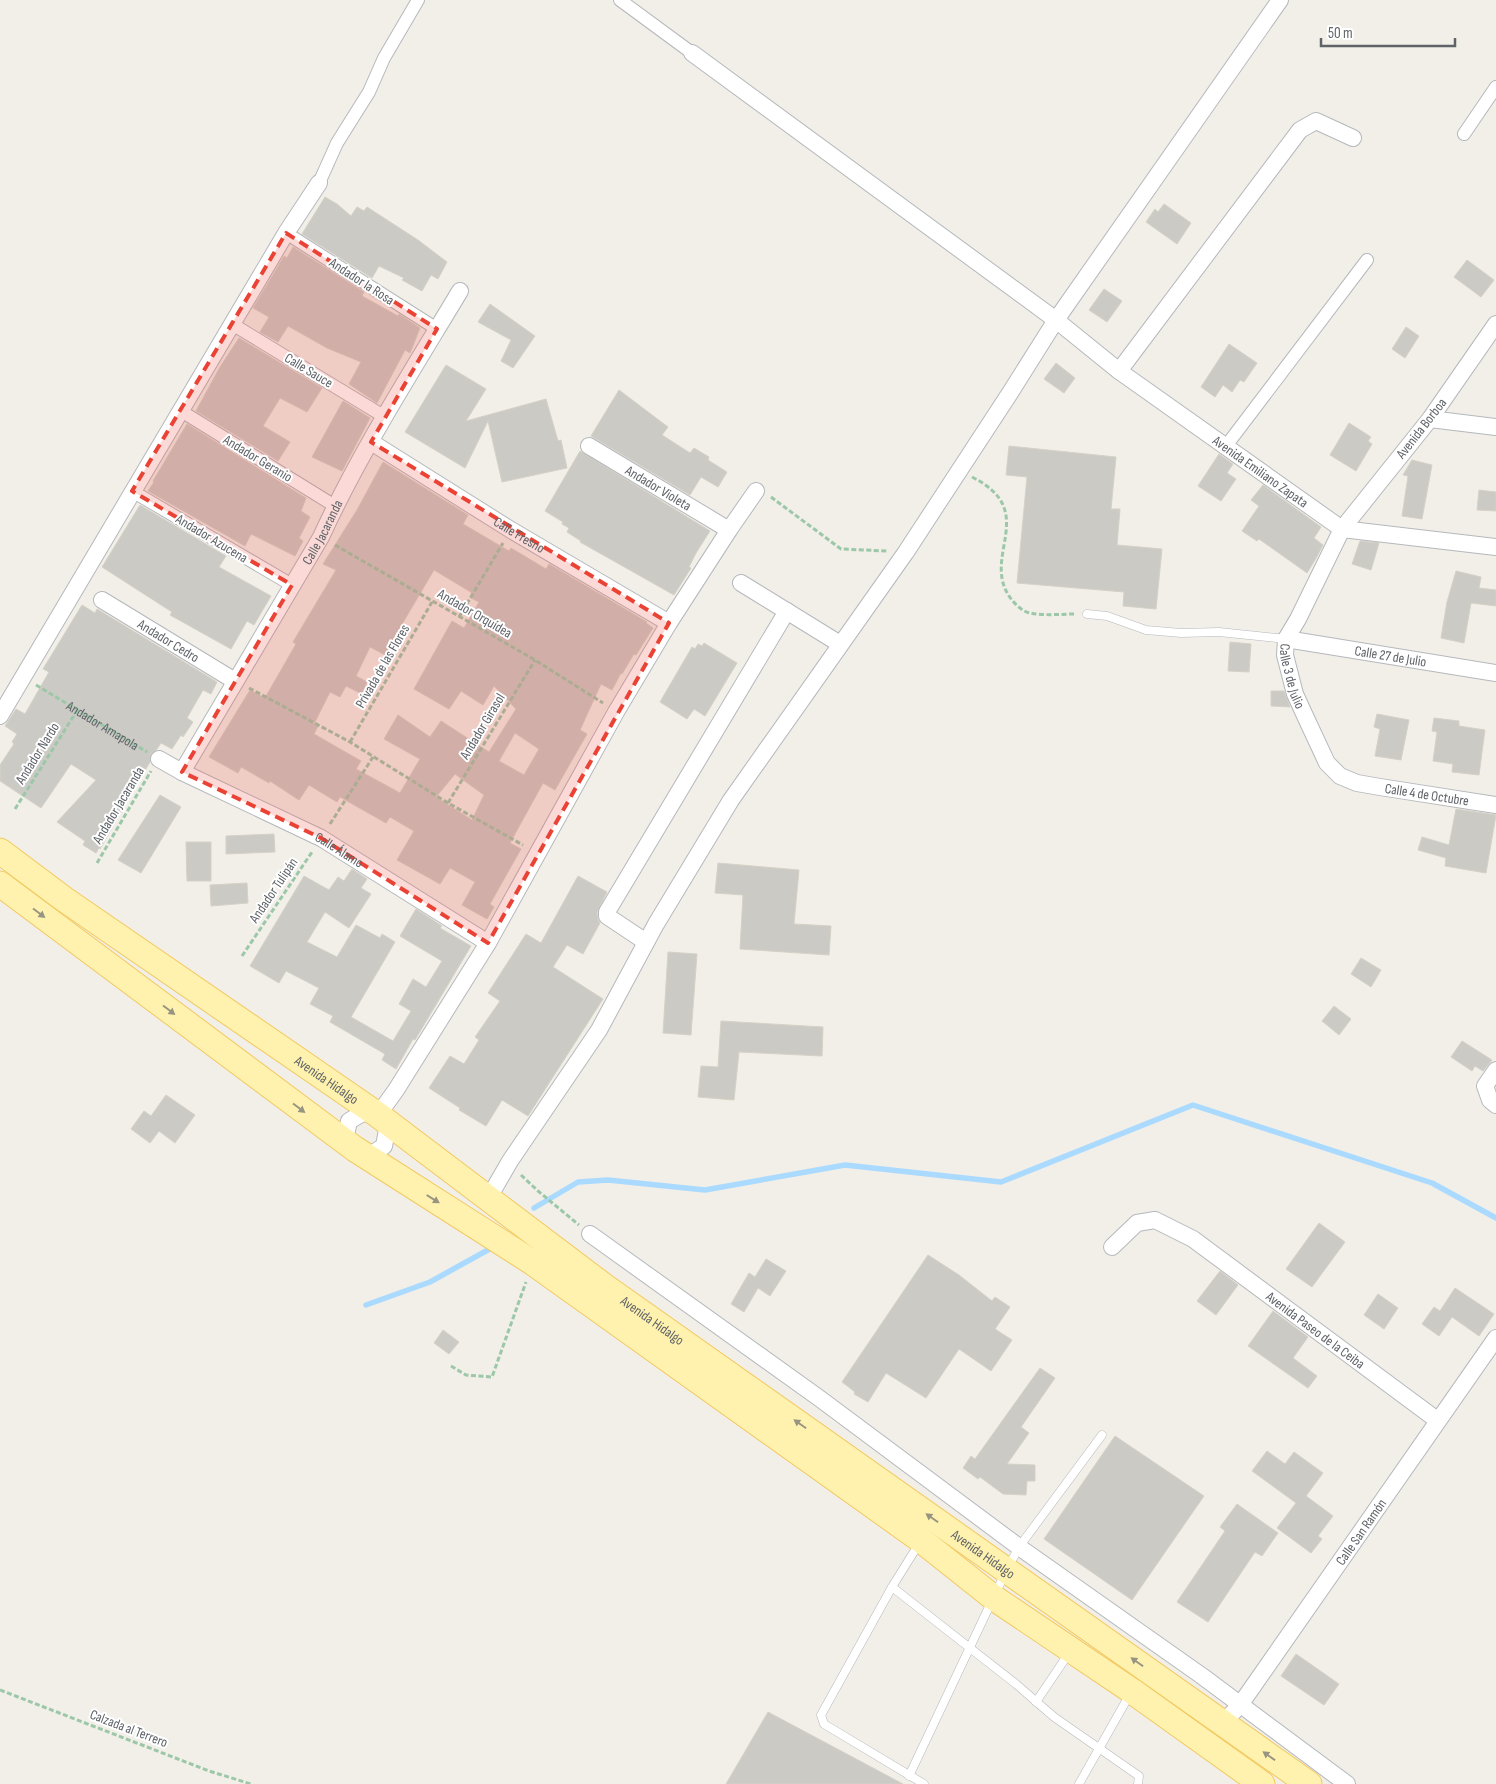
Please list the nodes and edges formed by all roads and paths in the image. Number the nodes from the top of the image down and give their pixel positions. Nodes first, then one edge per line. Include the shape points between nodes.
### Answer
1 (418, 0) edge
2 (620, 0) edge
3 (1280, 0) edge
4 (692, 53) joint
5 (1496, 87) edge
6 (1464, 134) dead end
7 (1353, 138) dead end
8 (319, 183) joint
9 (286, 233) junction
10 (1367, 260) dead end
11 (460, 291) dead end
12 (1056, 320) junction
13 (232, 324) junction
14 (1496, 324) edge
15 (437, 329) junction
16 (1119, 370) junction
17 (181, 411) junction
18 (385, 417) junction
19 (1430, 419) junction
20 (1496, 427) edge
21 (371, 442) junction
22 (589, 446) dead end
23 (1226, 446) junction
24 (958, 472) junction
25 (132, 491) junction
26 (756, 491) joint
27 (335, 506) junction
28 (1342, 529) junction
29 (511, 530) junction
30 (729, 530) junction
31 (321, 537) junction
32 (1496, 547) edge
33 (906, 552) junction
34 (741, 583) dead end
35 (292, 585) junction
36 (102, 600) dead end
37 (432, 602) junction
38 (787, 611) junction
39 (1087, 614) joint
40 (459, 618) junction
41 (670, 623) junction
42 (1286, 639) junction
43 (840, 644) junction
44 (535, 660) junction
45 (1496, 673) edge
46 (23, 678) junction
47 (235, 681) junction
48 (78, 709) junction
49 (616, 712) junction
50 (0, 716) edge
51 (350, 742) junction
52 (373, 757) junction
53 (159, 759) junction
54 (182, 772) junction
55 (1358, 783) joint
56 (448, 803) junction
57 (1496, 805) edge
58 (15, 809) dead end
59 (321, 838) junction
60 (0, 851) edge
61 (538, 852) junction
62 (97, 863) dead end
63 (0, 884) edge
64 (646, 942) junction
65 (488, 943) junction
66 (242, 956) dead end
67 (1496, 1070) edge
68 (1496, 1105) edge
69 (378, 1115) junction
70 (355, 1149) junction
71 (510, 1161) junction
72 (488, 1199) junction
73 (571, 1218) dead end
74 (590, 1234) dead end
75 (1112, 1247) dead end
76 (532, 1262) junction
77 (1496, 1338) edge
78 (451, 1366) dead end
79 (1437, 1420) junction
80 (1102, 1435) dead end
81 (920, 1540) junction
82 (1019, 1547) junction
83 (1006, 1571) junction
84 (892, 1587) junction
85 (994, 1598) junction
86 (971, 1648) junction
87 (1071, 1650) junction
88 (0, 1690) edge
89 (1132, 1691) junction
90 (1036, 1702) junction
91 (1240, 1705) junction
92 (1223, 1723) junction
93 (1099, 1748) junction
94 (909, 1776) junction
95 (251, 1784) edge
96 (924, 1784) edge
97 (1079, 1784) edge
98 (1138, 1784) edge
99 (1262, 1784) edge
100 (1309, 1784) edge
101 (1347, 1784) edge

1 - 8 street via 384,58 369,92 336,143
2 - 4 street
3 - 12 street
4 - 12 street, Avenida Emiliano Zapata
5 - 6 street
7 - 16 street via 1316,121 1300,130
8 - 9 street
9 - 13 street
9 - 15 street, Andador la Rosa
10 - 23 street
11 - 15 street, Calle Jacaranda
12 - 16 street, Avenida Emiliano Zapata
12 - 24 street
13 - 17 street
13 - 18 street, Calle Sauce
14 - 19 street, Avenida Borboa
15 - 18 street, Calle Jacaranda
16 - 23 street, Avenida Emiliano Zapata
17 - 25 street
17 - 27 street, Andador Geranio
18 - 21 street, Calle Jacaranda
19 - 20 street
19 - 28 street, Avenida Borboa
21 - 27 street, Calle Jacaranda
21 - 29 street, Calle Fresno
22 - 30 street, Andador Violeta
23 - 28 street, Avenida Emiliano Zapata
24 - 33 street
24 - 39 path via 984,483 1002,500 1007,517 1007,536 1001,579 1016,606 1029,613
25 - 35 street, Andador Azucena
25 - 46 street
26 - 30 street
26 - 33 path via 764,492 841,549
27 - 31 street, Calle Jacaranda
28 - 32 street, Avenida Emiliano Zapata
28 - 42 street, Calle 3 de Julio
29 - 40 path
29 - 41 street, Calle Fresno
30 - 41 street
31 - 35 street, Calle Jacaranda
31 - 37 path, Andador Orquídea
33 - 43 street
34 - 38 street
35 - 47 street, Calle Jacaranda
36 - 47 street, Andador Cedro
37 - 40 path, Andador Orquídea
37 - 51 path, Privada de las Flores
38 - 43 street
38 - 64 street via 607,912 607,916
39 - 42 lane via 1107,616 1146,630 1219,632
40 - 44 path, Andador Orquídea
41 - 49 street
42 - 45 street, Calle 27 de Julio
42 - 55 street, Calle 3 de Julio via 1285,655 1295,694 1327,763 1340,776
43 - 64 street via 731,800
44 - 49 path, Andador Orquídea
44 - 56 path, Andador Girasol
46 - 48 path, Andador Amapola
46 - 50 street
47 - 51 path
47 - 54 street, Calle Jacaranda
48 - 53 path, Andador Amapola
48 - 58 path, Andador Nardo
49 - 61 street
51 - 52 path
52 - 56 path
52 - 59 path, Andador Tulipán
53 - 54 street
53 - 62 path, Andador Jacaranda
54 - 59 street, Calle Álamo
55 - 57 street, Calle 4 de Octubre
56 - 61 path
59 - 65 street, Calle Álamo
59 - 66 path, Andador Tulipán
60 - 69 main road, Avenida Hidalgo via 64,899
61 - 65 street
63 -> 70 main road, Avenida Hidalgo
64 - 71 street via 599,1030
65 - 69 street
67 - 68 street via 1485,1086 1490,1100
69 - 70 street via 363,1114 349,1121 346,1135
69 - 70 street via 387,1130 384,1146 372,1154
69 - 72 main road, Avenida Hidalgo
70 -> 76 main road, Avenida Hidalgo
71 - 72 street
71 - 73 path via 538,1192
83 -> 72 main road, Avenida Hidalgo via 604,1286
74 - 82 street
75 - 79 street, Avenida Paseo de la Ceiba via 1136,1223 1155,1220 1193,1239
76 - 78 path via 492,1377 466,1375
76 - 81 main road, Avenida Hidalgo
77 - 79 street, Calle San Ramón
79 - 91 street, Calle San Ramón
80 - 82 lane
81 - 84 lane
81 - 85 main road, Avenida Hidalgo
82 - 83 lane
82 - 91 street
83 - 85 lane
92 -> 83 main road, Avenida Hidalgo
84 - 86 lane
84 - 94 lane via 821,1715 824,1724
85 - 86 lane
85 - 87 main road, Avenida Hidalgo
86 - 90 lane
86 - 94 lane
87 - 89 main road, Avenida Hidalgo
87 - 90 lane
88 - 95 path, Calzada al Terrero
89 - 93 lane
89 - 99 main road, Avenida Hidalgo
90 - 93 lane
91 - 92 street, Calle San Ramón
91 - 101 street
100 -> 92 main road, Avenida Hidalgo
93 - 97 lane
93 - 98 lane via 1139,1776
94 - 96 lane

